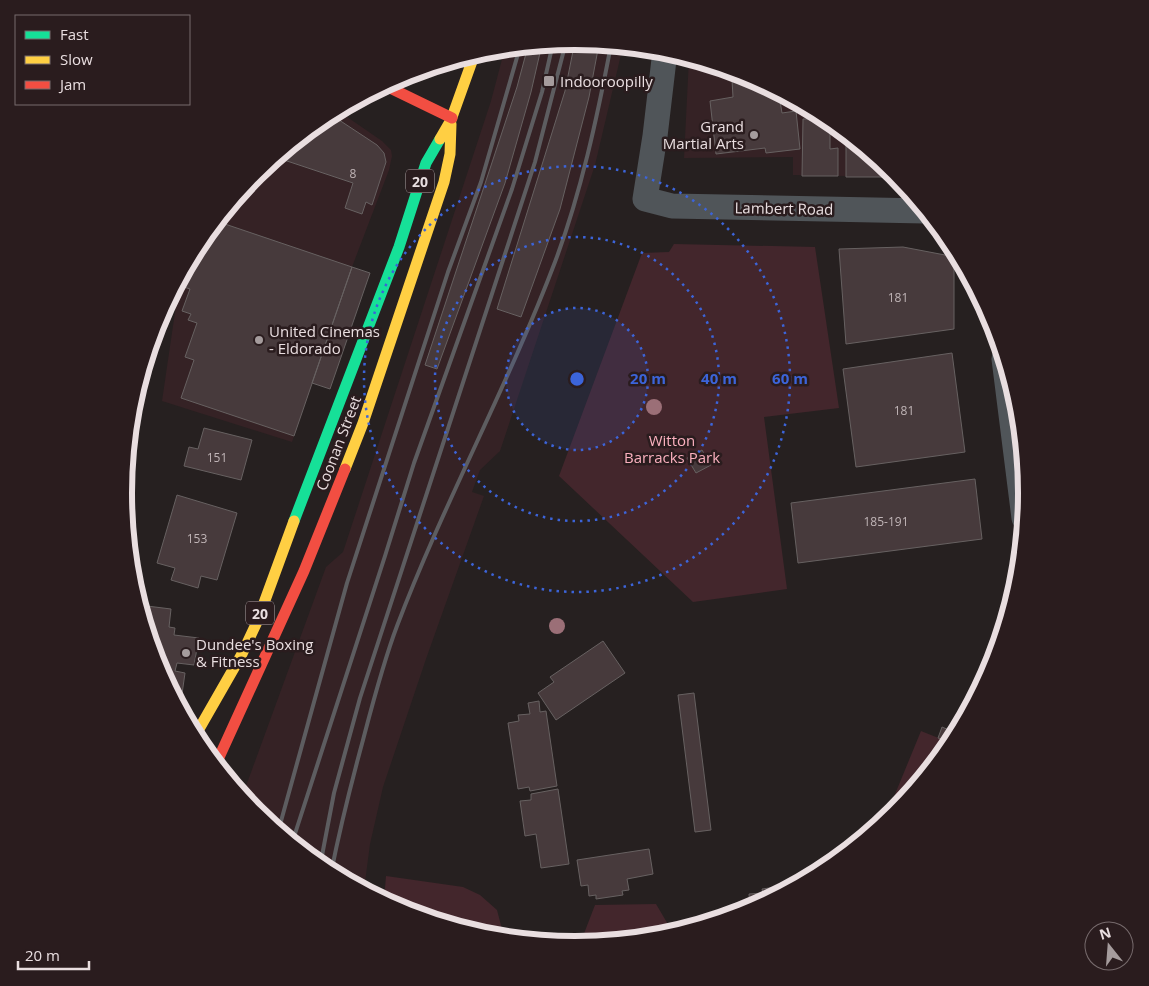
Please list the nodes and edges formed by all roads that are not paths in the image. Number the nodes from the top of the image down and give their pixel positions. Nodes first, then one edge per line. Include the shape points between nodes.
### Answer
1 (664, 60) edge
2 (472, 63) edge
3 (393, 90) edge
4 (451, 119) junction
5 (916, 211) edge
6 (1013, 427) edge
7 (1016, 455) edge
8 (264, 662) junction
9 (199, 727) edge
10 (217, 734) dead end
11 (219, 757) edge

1 - 5 street, Lambert Road via 656,136 644,199 672,206
2 - 4 main road, Coonan Street / 20
3 - 4 main road
4 - 8 main road, Coonan Street / 20 via 446,177 384,362 334,498
4 - 9 main road, Coonan Street / 20 via 426,163 398,247 257,622
6 - 7 street
8 - 10 main road
8 - 11 main road, Coonan Street / 20

